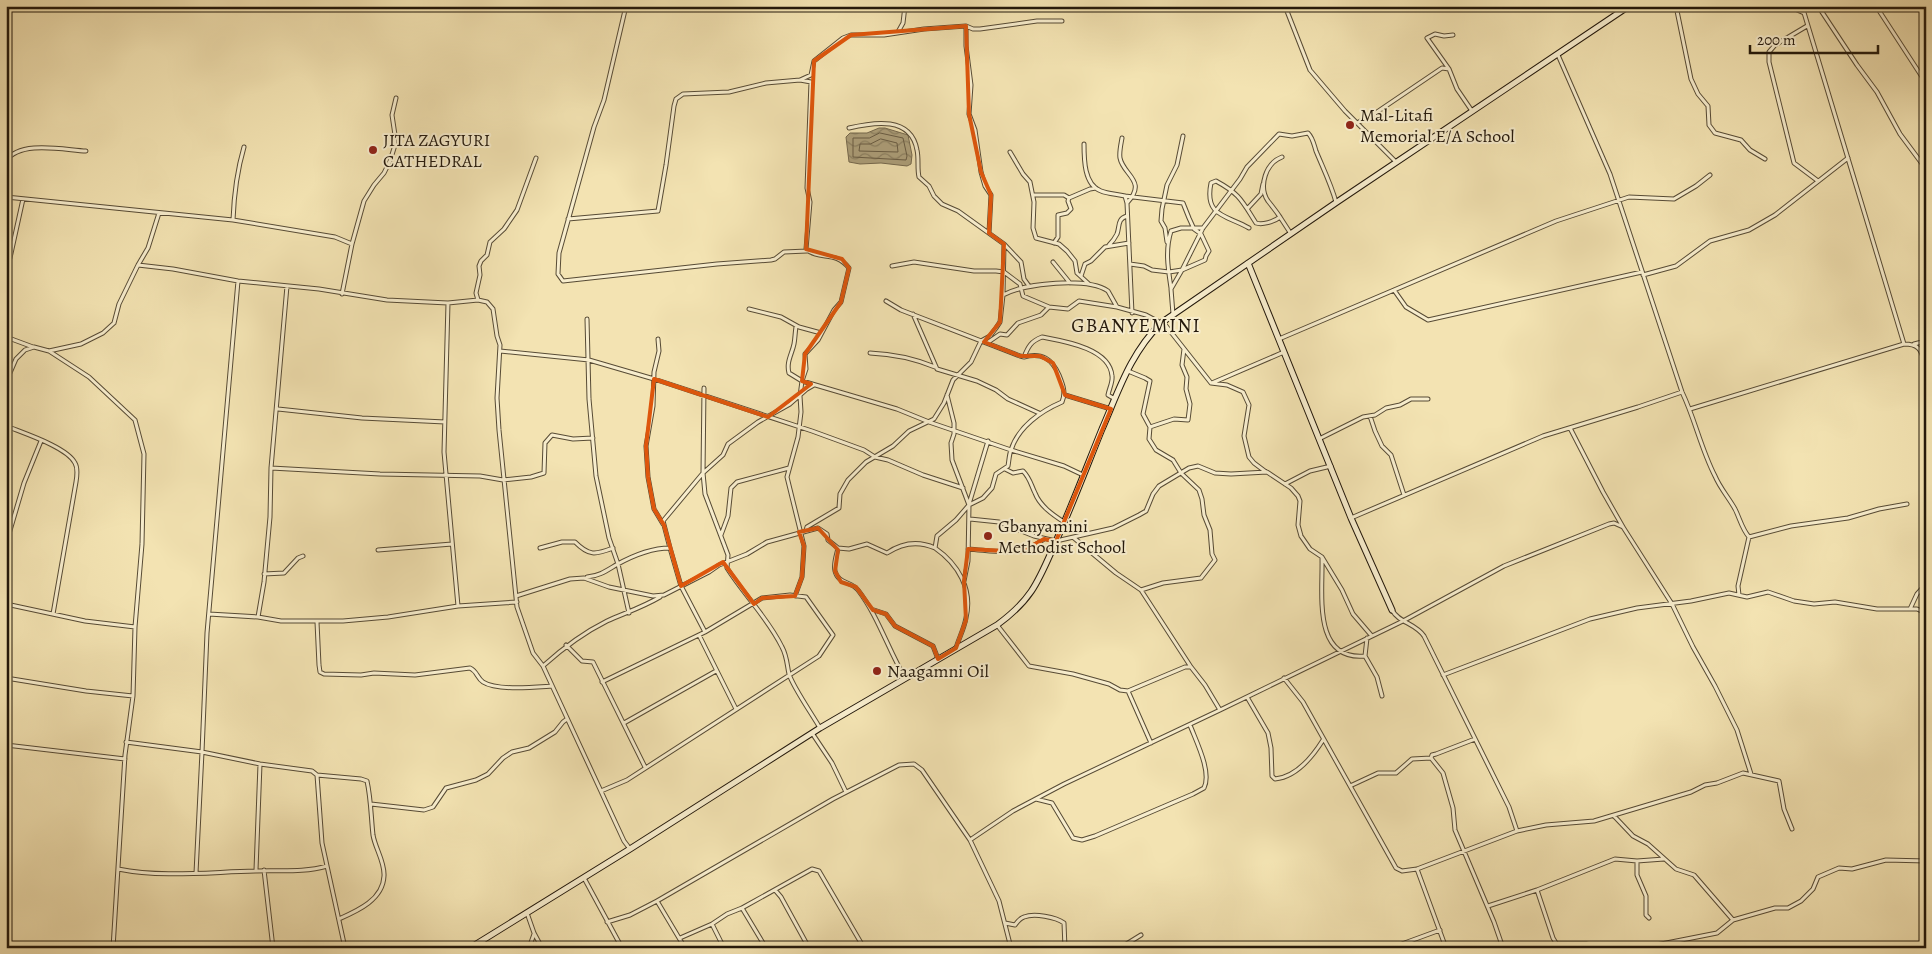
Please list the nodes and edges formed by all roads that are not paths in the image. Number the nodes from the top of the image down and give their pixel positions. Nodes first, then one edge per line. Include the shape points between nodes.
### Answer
1 (626, 6) edge
2 (905, 6) edge
3 (1285, 6) edge
4 (1629, 6) edge
5 (1676, 6) edge
6 (1779, 6) edge
7 (1802, 6) edge
8 (1818, 6) edge
9 (1876, 6) edge
10 (1804, 14) junction
11 (1062, 21) dead end
12 (966, 26) junction
13 (1807, 26) junction
14 (898, 33) junction
15 (1453, 34) dead end
16 (1558, 55) junction
17 (1449, 69) junction
18 (811, 75) junction
19 (800, 80) junction
20 (811, 82) junction
21 (1926, 83) edge
22 (396, 98) dead end
23 (1472, 112) junction
24 (1357, 123) junction
25 (849, 128) dead end
26 (1183, 136) dead end
27 (1122, 138) dead end
28 (1084, 144) dead end
29 (244, 147) dead end
30 (86, 151) dead end
31 (1010, 152) dead end
32 (1282, 157) dead end
33 (536, 158) dead end
34 (1848, 158) junction
35 (1764, 160) dead end
36 (6, 161) edge
37 (1396, 162) junction
38 (1926, 169) edge
39 (1710, 175) dead end
40 (1818, 182) junction
41 (1264, 183) junction
42 (1096, 188) junction
43 (1231, 189) junction
44 (1033, 195) junction
45 (6, 196) edge
46 (1125, 196) junction
47 (1133, 196) junction
48 (1069, 198) junction
49 (23, 199) junction
50 (1618, 199) junction
51 (1164, 200) junction
52 (1337, 202) junction
53 (1127, 203) junction
54 (1248, 208) junction
55 (1215, 210) junction
56 (159, 213) junction
57 (1127, 216) junction
58 (1280, 217) junction
59 (568, 219) junction
60 (233, 220) junction
61 (1202, 228) junction
62 (1249, 228) dead end
63 (1194, 229) junction
64 (989, 233) junction
65 (1201, 234) junction
66 (1291, 234) junction
67 (1167, 242) junction
68 (1054, 243) junction
69 (1129, 243) junction
70 (352, 244) junction
71 (1004, 244) junction
72 (1109, 245) junction
73 (808, 251) junction
74 (6, 261) edge
75 (1053, 262) dead end
76 (1248, 263) junction
77 (1130, 264) junction
78 (138, 265) junction
79 (892, 266) dead end
80 (1182, 270) junction
81 (1004, 272) junction
82 (1169, 272) junction
83 (1643, 273) junction
84 (1081, 276) junction
85 (238, 281) junction
86 (1071, 283) junction
87 (1090, 284) junction
88 (287, 286) junction
89 (1029, 286) junction
90 (1022, 288) junction
91 (1171, 289) junction
92 (1394, 290) junction
93 (342, 294) junction
94 (1003, 295) junction
95 (478, 300) junction
96 (886, 301) dead end
97 (448, 303) junction
98 (1049, 307) junction
99 (1117, 307) junction
100 (749, 309) dead end
101 (1132, 313) junction
102 (913, 314) junction
103 (1173, 314) junction
104 (587, 319) dead end
105 (1162, 322) junction
106 (796, 327) dead end
107 (821, 333) junction
108 (6, 337) edge
109 (658, 339) dead end
110 (1279, 339) junction
111 (982, 341) junction
112 (1926, 341) edge
113 (987, 343) junction
114 (1904, 344) junction
115 (1913, 344) junction
116 (34, 347) junction
117 (1184, 348) junction
118 (50, 351) junction
119 (500, 352) junction
120 (1285, 352) junction
121 (870, 353) dead end
122 (1024, 357) junction
123 (589, 360) junction
124 (1926, 366) edge
125 (936, 367) junction
126 (1127, 371) junction
127 (958, 375) junction
128 (654, 379) junction
129 (802, 381) junction
130 (6, 382) edge
131 (1211, 383) junction
132 (814, 385) junction
133 (704, 388) dead end
134 (1682, 392) junction
135 (947, 394) junction
136 (705, 395) junction
137 (1065, 395) junction
138 (800, 396) junction
139 (1115, 399) junction
140 (1428, 399) dead end
141 (278, 409) junction
142 (1111, 409) junction
143 (1690, 409) junction
144 (1039, 413) junction
145 (1370, 416) junction
146 (768, 417) junction
147 (445, 422) junction
148 (929, 422) junction
149 (6, 426) edge
150 (800, 427) junction
151 (1150, 427) junction
152 (1570, 428) junction
153 (954, 430) junction
154 (593, 438) junction
155 (1319, 439) junction
156 (41, 441) junction
157 (988, 442) junction
158 (1011, 450) junction
159 (875, 458) junction
160 (1332, 466) junction
161 (271, 468) junction
162 (789, 468) junction
163 (1004, 468) junction
164 (1267, 472) junction
165 (703, 473) junction
166 (1181, 473) junction
167 (447, 475) junction
168 (1084, 476) junction
169 (503, 480) junction
170 (1285, 484) junction
171 (963, 488) junction
172 (1404, 496) junction
173 (1906, 504) dead end
174 (969, 505) junction
175 (1352, 518) junction
176 (970, 519) junction
177 (1064, 522) junction
178 (664, 526) junction
179 (1623, 527) junction
180 (805, 531) junction
181 (799, 532) junction
182 (721, 536) junction
183 (1749, 537) junction
184 (7, 538) edge
185 (1073, 538) junction
186 (1044, 539) junction
187 (1056, 541) junction
188 (6, 544) edge
189 (452, 544) junction
190 (540, 548) dead end
191 (613, 548) junction
192 (670, 548) junction
193 (838, 548) junction
194 (934, 548) junction
195 (968, 549) junction
196 (378, 550) dead end
197 (304, 556) dead end
198 (1322, 557) junction
199 (728, 561) junction
200 (618, 564) junction
201 (264, 574) junction
202 (584, 578) junction
203 (964, 581) junction
204 (1926, 584) edge
205 (681, 586) junction
206 (624, 590) junction
207 (1141, 590) junction
208 (664, 595) junction
209 (1739, 595) junction
210 (516, 596) junction
211 (795, 596) junction
212 (517, 602) junction
213 (6, 604) edge
214 (754, 604) junction
215 (1672, 604) junction
216 (458, 606) junction
217 (1910, 609) junction
218 (873, 610) junction
219 (1392, 610) joint
220 (629, 612) junction
221 (1926, 613) edge
222 (53, 614) junction
223 (209, 614) junction
224 (258, 617) junction
225 (1403, 621) junction
226 (317, 622) junction
227 (997, 625) junction
228 (135, 627) junction
229 (705, 632) junction
230 (699, 635) junction
231 (1372, 635) junction
232 (1367, 638) junction
233 (566, 645) junction
234 (956, 648) junction
235 (1340, 652) junction
236 (1365, 656) junction
237 (938, 659) junction
238 (544, 666) junction
239 (1191, 667) junction
240 (716, 671) junction
241 (789, 674) junction
242 (1442, 675) junction
243 (6, 678) edge
244 (905, 678) junction
245 (1284, 678) junction
246 (602, 682) junction
247 (552, 686) junction
248 (1128, 691) junction
249 (133, 696) junction
250 (1382, 696) dead end
251 (1247, 697) junction
252 (736, 709) junction
253 (1220, 710) junction
254 (568, 719) junction
255 (624, 723) junction
256 (1190, 725) junction
257 (820, 728) junction
258 (812, 734) junction
259 (1474, 739) junction
260 (1323, 740) junction
261 (126, 742) junction
262 (1151, 743) junction
263 (6, 744) edge
264 (202, 752) junction
265 (1431, 758) junction
266 (125, 759) junction
267 (260, 764) junction
268 (645, 767) junction
269 (1751, 774) junction
270 (317, 775) junction
271 (1350, 786) junction
272 (601, 791) junction
273 (846, 792) junction
274 (1035, 799) junction
275 (371, 804) junction
276 (1614, 816) junction
277 (1792, 829) dead end
278 (1517, 831) junction
279 (970, 840) junction
280 (630, 849) junction
281 (1464, 851) junction
282 (1664, 858) junction
283 (1637, 861) junction
284 (1926, 861) edge
285 (327, 866) junction
286 (118, 869) junction
287 (1417, 869) junction
288 (256, 870) junction
289 (264, 870) junction
290 (196, 874) junction
291 (583, 877) junction
292 (774, 890) junction
293 (1537, 890) junction
294 (657, 901) junction
295 (1488, 906) junction
296 (742, 908) junction
297 (527, 912) junction
298 (1649, 918) dead end
299 (339, 920) junction
300 (1733, 920) junction
301 (607, 922) junction
302 (1005, 922) junction
303 (712, 924) junction
304 (1440, 930) junction
305 (534, 933) junction
306 (1141, 935) dead end
307 (680, 938) junction
308 (1556, 944) junction
309 (113, 948) edge
310 (273, 948) edge
311 (345, 948) edge
312 (470, 948) edge
313 (529, 948) edge
314 (542, 948) edge
315 (622, 948) edge
316 (685, 948) edge
317 (724, 948) edge
318 (766, 948) edge
319 (809, 948) edge
320 (864, 948) edge
321 (1010, 948) edge
322 (1065, 948) edge
323 (1120, 948) edge
324 (1391, 948) edge
325 (1446, 948) edge
326 (1503, 948) edge
327 (1559, 948) edge
328 (1603, 948) edge
329 (1641, 948) edge

1 - 59 street via 604,100
2 - 14 street
3 - 24 street via 1310,70
4 - 16 main road
5 - 35 street via 1691,79 1708,106 1709,126 1715,133 1741,140
6 - 10 street
7 - 10 street
8 - 38 street
9 - 21 street
10 - 13 street
11 - 12 street via 980,29
12 - 14 street
12 - 64 street via 971,85 969,114 975,130 981,172 991,195
13 - 34 street
13 - 40 street via 1768,52 1794,162
14 - 18 street via 843,38 814,62
15 - 17 street via 1435,34 1427,38
16 - 23 main road
16 - 50 street
17 - 23 street
17 - 24 street via 1442,68
18 - 19 street
18 - 20 street
19 - 20 street
19 - 59 street via 766,83 729,92 683,94 676,99 658,211
20 - 73 street
22 - 70 street via 392,115 396,140 390,161 364,201
23 - 37 main road
24 - 37 street
25 - 64 street via 882,123 904,128 917,150 920,177 934,196
26 - 51 street via 1177,165
27 - 47 street via 1120,157 1134,179
28 - 42 street via 1087,172
29 - 60 street via 234,194
30 - 36 street via 28,147
31 - 44 street via 1030,182
32 - 41 street via 1269,167
33 - 95 street via 517,210 490,242 487,255 481,261 476,293
34 - 40 street
34 - 114 street
37 - 52 main road
39 - 50 street via 1674,198
40 - 83 street via 1775,215 1749,230 1710,241 1676,266
41 - 54 street via 1261,194
41 - 58 street via 1266,198
42 - 46 street
42 - 48 street
43 - 52 street via 1279,134 1308,133 1312,136
43 - 54 street
43 - 55 street
43 - 55 street via 1216,181 1211,183 1208,194
44 - 48 street via 1064,195
44 - 68 street via 1036,238
45 - 49 street
46 - 47 street
46 - 53 street
47 - 51 street
47 - 53 street
48 - 68 street via 1071,209 1058,215 1058,237
49 - 56 street
49 - 74 street via 10,258
50 - 83 street
50 - 92 street via 1556,221
51 - 63 street via 1183,203
51 - 67 street via 1161,221
52 - 66 main road
53 - 57 street
54 - 58 street via 1256,223
55 - 61 street
55 - 62 street
56 - 60 street
56 - 78 street via 148,248
57 - 69 street
57 - 72 street via 1119,222 1118,233
58 - 66 street
59 - 73 street via 559,253 558,274 563,281 771,260 784,252
60 - 70 street via 335,237
61 - 63 street
61 - 65 street
63 - 65 street
63 - 67 street via 1171,231
64 - 71 street
65 - 80 street
65 - 80 street via 1209,251 1206,260
66 - 76 main road
67 - 82 street
68 - 84 street via 1075,261 1077,273
69 - 72 street
69 - 77 street
70 - 93 street
71 - 81 street
71 - 89 street via 1021,262 1024,280
72 - 84 street via 1085,264
73 - 107 street via 842,259 849,268 840,302
75 - 86 street
76 - 103 main road
76 - 110 main road
77 - 82 street
77 - 101 street
78 - 85 street
78 - 118 street via 119,304 114,323 81,344
79 - 81 street via 914,262
80 - 82 street
80 - 91 street
81 - 90 street
81 - 94 street
82 - 91 street
83 - 92 street via 1428,320 1406,307
83 - 134 street
84 - 87 street
85 - 88 street
85 - 223 street
86 - 87 street
86 - 89 street
87 - 99 street via 1108,291
88 - 93 street
88 - 141 street
89 - 90 street
90 - 94 street
90 - 98 street via 1023,296
91 - 103 street
92 - 110 street
93 - 97 street
94 - 111 street via 1000,322
95 - 97 street
95 - 119 street via 487,302 493,309
96 - 102 street
97 - 147 street
98 - 99 street via 1068,309 1079,301
98 - 113 street via 1041,315 1018,323 1007,335 1000,334
99 - 101 street
100 - 107 street via 782,317 799,327
101 - 105 street
102 - 111 street
102 - 125 street
103 - 105 main road
104 - 123 street
105 - 117 street
105 - 126 main road via 1140,347
106 - 129 street via 788,369
107 - 129 street via 805,354 806,369
108 - 116 street
109 - 128 street
110 - 120 main road
111 - 113 street
111 - 127 street via 971,362
112 - 115 street
113 - 122 street
114 - 115 street
114 - 143 street
115 - 124 street via 1920,349
116 - 118 street
116 - 130 street via 16,358
117 - 131 street
117 - 151 street via 1182,365 1190,404 1188,420 1174,419
118 - 228 street via 89,377 118,403 135,420 140,435 144,454 143,511
119 - 123 street
119 - 169 street via 497,398
120 - 131 street
120 - 155 main road
121 - 125 street via 894,354
122 - 137 street via 1040,356 1053,363
122 - 139 street via 1028,346 1042,337 1090,349 1110,368 1113,377 1108,395
123 - 128 street
123 - 154 street
125 - 127 street
126 - 139 main road
126 - 151 street via 1150,381 1143,414
127 - 135 street
127 - 144 street via 977,381
128 - 136 street
128 - 178 street via 646,446 648,477 654,509
129 - 132 street
129 - 138 street
131 - 164 street via 1243,392 1249,405 1244,436 1249,458
132 - 138 street
132 - 148 street via 897,409
133 - 136 street
134 - 143 street
134 - 152 street
135 - 148 street via 939,412
135 - 153 street
136 - 146 street
136 - 165 street
137 - 142 street
137 - 144 street via 1062,402
138 - 146 street
138 - 150 street
139 - 142 main road
140 - 145 street via 1411,399
141 - 147 street via 372,419
141 - 161 street
142 - 168 main road
143 - 183 street via 1715,477
144 - 158 street via 1019,434
145 - 155 street
145 - 172 street via 1382,446 1391,455
146 - 150 street
146 - 165 street via 728,444 718,460
147 - 167 street
148 - 153 street
148 - 159 street via 909,431
149 - 156 street
150 - 159 street via 864,450
150 - 162 street
151 - 166 street via 1149,439 1156,450 1172,460
152 - 172 street via 1543,436
152 - 179 street
153 - 157 street
153 - 171 street via 952,460
154 - 169 street via 552,435 546,443 544,473 531,478
154 - 191 street via 596,476
155 - 160 main road
156 - 184 street
156 - 222 street via 65,452 77,468
157 - 158 street
157 - 174 street
158 - 163 street via 1008,466
158 - 168 street via 1064,466
159 - 171 street
159 - 180 street via 866,462 848,480 840,494 839,508
160 - 170 street
160 - 175 main road
161 - 167 street
161 - 201 street
162 - 181 street via 787,477
162 - 182 street via 737,482 731,488 728,516
163 - 174 street via 996,474 992,488 983,498
163 - 177 street via 1013,473 1023,471 1030,479 1035,495
164 - 166 street via 1215,473 1198,466
164 - 170 street
165 - 178 street via 666,515
165 - 182 street via 705,494
166 - 185 street via 1159,486 1146,511 1113,528
166 - 207 street via 1199,490 1210,530 1214,563 1201,578
167 - 169 street
167 - 189 street
168 - 177 main road
169 - 210 street
170 - 198 street via 1300,501 1298,525 1301,536 1310,549
171 - 174 street
172 - 175 street
173 - 183 street
174 - 176 street
174 - 194 street via 937,536
175 - 219 main road
176 - 186 street via 999,522
176 - 195 street
177 - 187 main road
178 - 192 street
179 - 215 street
179 - 225 street via 1609,524 1524,556
180 - 181 street
180 - 193 street via 818,528
181 - 199 street via 767,542
181 - 211 street via 804,546 802,577
182 - 199 street
183 - 209 street via 1738,586
184 - 188 street
185 - 187 street
185 - 207 street
186 - 187 street
186 - 195 street via 1021,552
187 - 227 main road via 1028,598
189 - 196 street
189 - 216 street
190 - 191 street via 574,542 584,551 598,554
191 - 200 street
192 - 200 street via 653,550
192 - 205 street
193 - 194 street via 867,544 886,553 906,544 925,543
193 - 218 street via 835,571 842,582 856,587
194 - 203 street via 953,564
195 - 203 street
197 - 201 street via 284,573
198 - 231 street via 1353,614
198 - 235 street via 1326,635
199 - 205 street
199 - 214 street via 726,568
200 - 202 street
200 - 206 street
201 - 224 street
202 - 206 street
202 - 210 street via 570,579
203 - 234 street via 968,611
204 - 217 street
205 - 208 street
205 - 229 street
206 - 208 street
206 - 220 street
207 - 239 street
208 - 220 street
209 - 215 street via 1729,593
209 - 217 street via 1747,597 1768,592 1814,604 1835,602 1877,609
210 - 212 street
211 - 214 street via 762,598
211 - 241 street via 806,597 833,635 819,656
212 - 216 street
212 - 238 street via 533,653
213 - 222 street
214 - 229 street
214 - 241 street via 782,648
215 - 242 street via 1590,619
215 - 269 street via 1737,730
216 - 226 street via 374,619
217 - 221 street
218 - 237 street via 886,614 895,626 933,646
218 - 244 street
219 - 225 street
220 - 233 street
222 - 228 street
223 - 224 street
223 - 264 street
224 - 226 street
225 - 231 street
225 - 242 street via 1416,626 1424,636
226 - 247 street via 319,665 320,672 324,674 361,676 374,672 415,675 470,668 476,670 483,682 489,685 520,688
227 - 234 main road
227 - 248 street via 1033,669 1063,672
228 - 249 street
229 - 230 street
230 - 240 street
230 - 246 street
231 - 232 street
232 - 235 street
232 - 236 street
233 - 238 street
233 - 246 street via 582,661 593,662
234 - 237 main road
235 - 236 street
235 - 245 street
236 - 250 street via 1378,677
237 - 244 main road
238 - 247 street
239 - 248 street
239 - 253 street
240 - 252 street
240 - 255 street
241 - 252 street
241 - 257 street
242 - 259 street
243 - 249 street
244 - 257 main road
245 - 251 street
245 - 260 street via 1303,702
246 - 255 street
247 - 254 street
248 - 262 street
249 - 261 street
251 - 253 street
251 - 260 street via 1268,733 1272,776 1275,779 1302,766
252 - 268 street
253 - 256 street
254 - 272 street
254 - 275 street via 555,732 529,748 503,758 488,774 446,788 433,807 424,810
255 - 268 street
256 - 262 street
256 - 274 street via 1207,778 1204,788 1193,794 1082,840 1073,838 1052,803
257 - 258 main road
258 - 273 street
258 - 280 main road
259 - 265 street
259 - 278 street via 1509,807
260 - 271 street
261 - 264 street
261 - 266 street
262 - 274 street
263 - 266 street
264 - 267 street
264 - 290 street
265 - 271 street via 1412,759 1396,773 1378,774
265 - 281 street via 1443,773 1453,808 1455,830
266 - 286 street
267 - 270 street via 312,771
267 - 288 street
268 - 272 street via 627,780
269 - 276 street via 1736,775
269 - 277 street via 1779,781
270 - 275 street via 367,781
270 - 285 street via 320,827
271 - 287 street via 1396,868 1402,871
272 - 280 street
273 - 279 street via 899,765 914,764 922,770
273 - 294 street
274 - 279 street
275 - 299 street via 374,837 384,876 377,896
276 - 278 street
276 - 282 street via 1632,836
278 - 281 street
279 - 302 street via 993,887
280 - 291 main road
281 - 287 street
281 - 295 street
282 - 283 street
282 - 300 street via 1676,869 1694,875
283 - 293 street via 1614,858
283 - 298 street via 1637,875 1646,896 1646,915
284 - 300 street via 1898,859 1852,869 1839,868 1818,878 1813,889 1788,908 1775,908
285 - 289 street via 313,871
285 - 299 street
286 - 290 street via 138,873
286 - 309 street
287 - 304 street
288 - 289 street
288 - 290 street
289 - 310 street
291 - 297 main road
291 - 301 street
292 - 296 street
292 - 319 street
292 - 320 street via 812,869 819,871
293 - 295 street
293 - 308 street
294 - 301 street
294 - 307 street
295 - 326 street
296 - 303 street
296 - 318 street
297 - 305 street
297 - 312 main road
299 - 311 street
300 - 329 street via 1716,933
301 - 315 street
302 - 321 street
302 - 322 street via 1015,925 1023,917 1030,916 1060,920 1064,923
303 - 307 street
303 - 317 street
304 - 324 street
304 - 325 street
305 - 313 street
305 - 314 street
306 - 323 street
307 - 316 street
308 - 327 street
308 - 328 street via 1586,944

